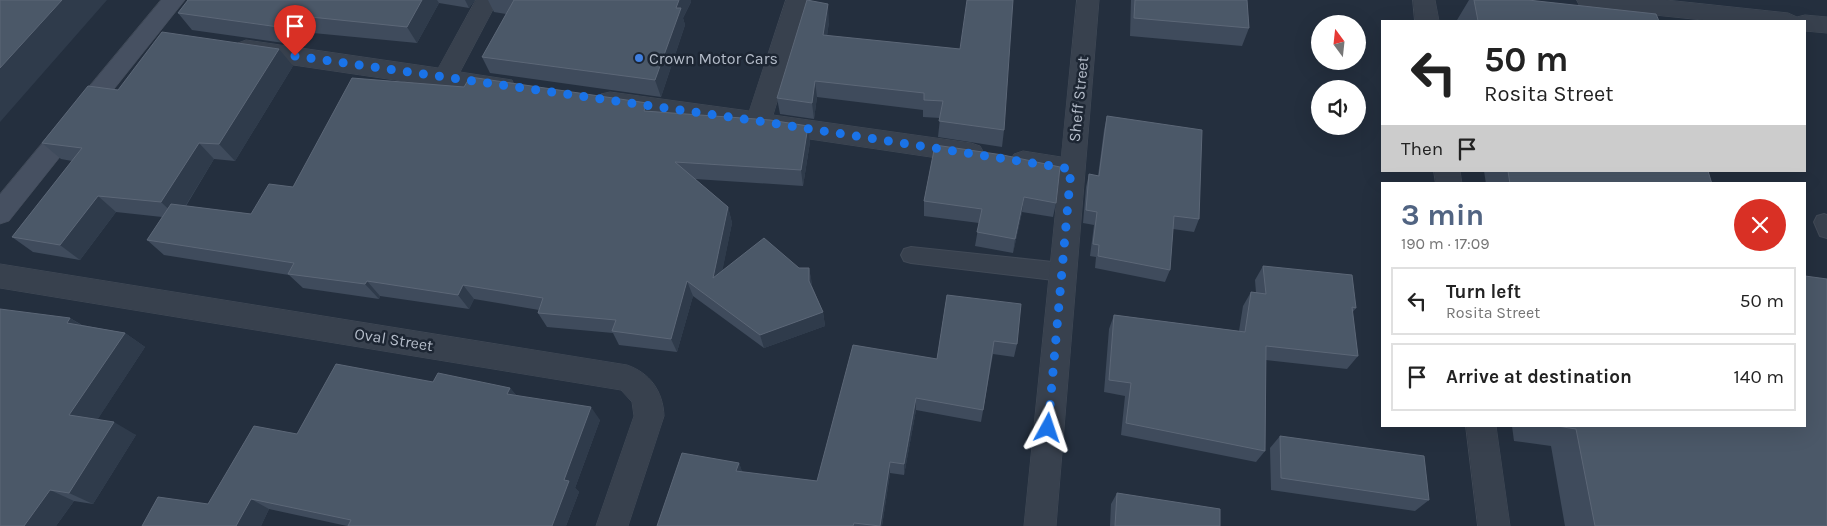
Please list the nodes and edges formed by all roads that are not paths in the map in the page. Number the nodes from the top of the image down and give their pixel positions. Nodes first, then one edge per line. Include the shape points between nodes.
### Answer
1 (174, 0) edge
2 (486, 0) edge
3 (796, 0) edge
4 (1088, 0) edge
5 (1424, 0) edge
6 (1588, 0) edge
7 (1427, 20) edge
8 (1778, 20) edge
9 (1806, 23) edge
10 (1827, 25) edge
11 (146, 34) junction
12 (175, 38) edge
13 (223, 46) edge
14 (444, 79) junction
15 (523, 89) edge
16 (591, 98) edge
17 (758, 121) junction
18 (1071, 169) junction
19 (0, 213) edge
20 (911, 255) dead end
21 (1062, 272) junction
22 (0, 276) edge
23 (1481, 427) edge
24 (612, 526) edge
25 (1040, 526) edge
26 (1494, 526) edge

1 - 11 street
2 - 14 street
3 - 17 street
4 - 18 street, Sheff Street
5 - 7 street
6 - 8 street
9 - 10 street
11 - 12 street
11 - 19 street
13 - 14 street
14 - 15 street
16 - 17 street
17 - 18 street
18 - 21 street, Sheff Street
20 - 21 lane
21 - 25 street, Sheff Street
22 - 24 street, Oval Street via 627,378 641,388 649,405 649,416
23 - 26 street

